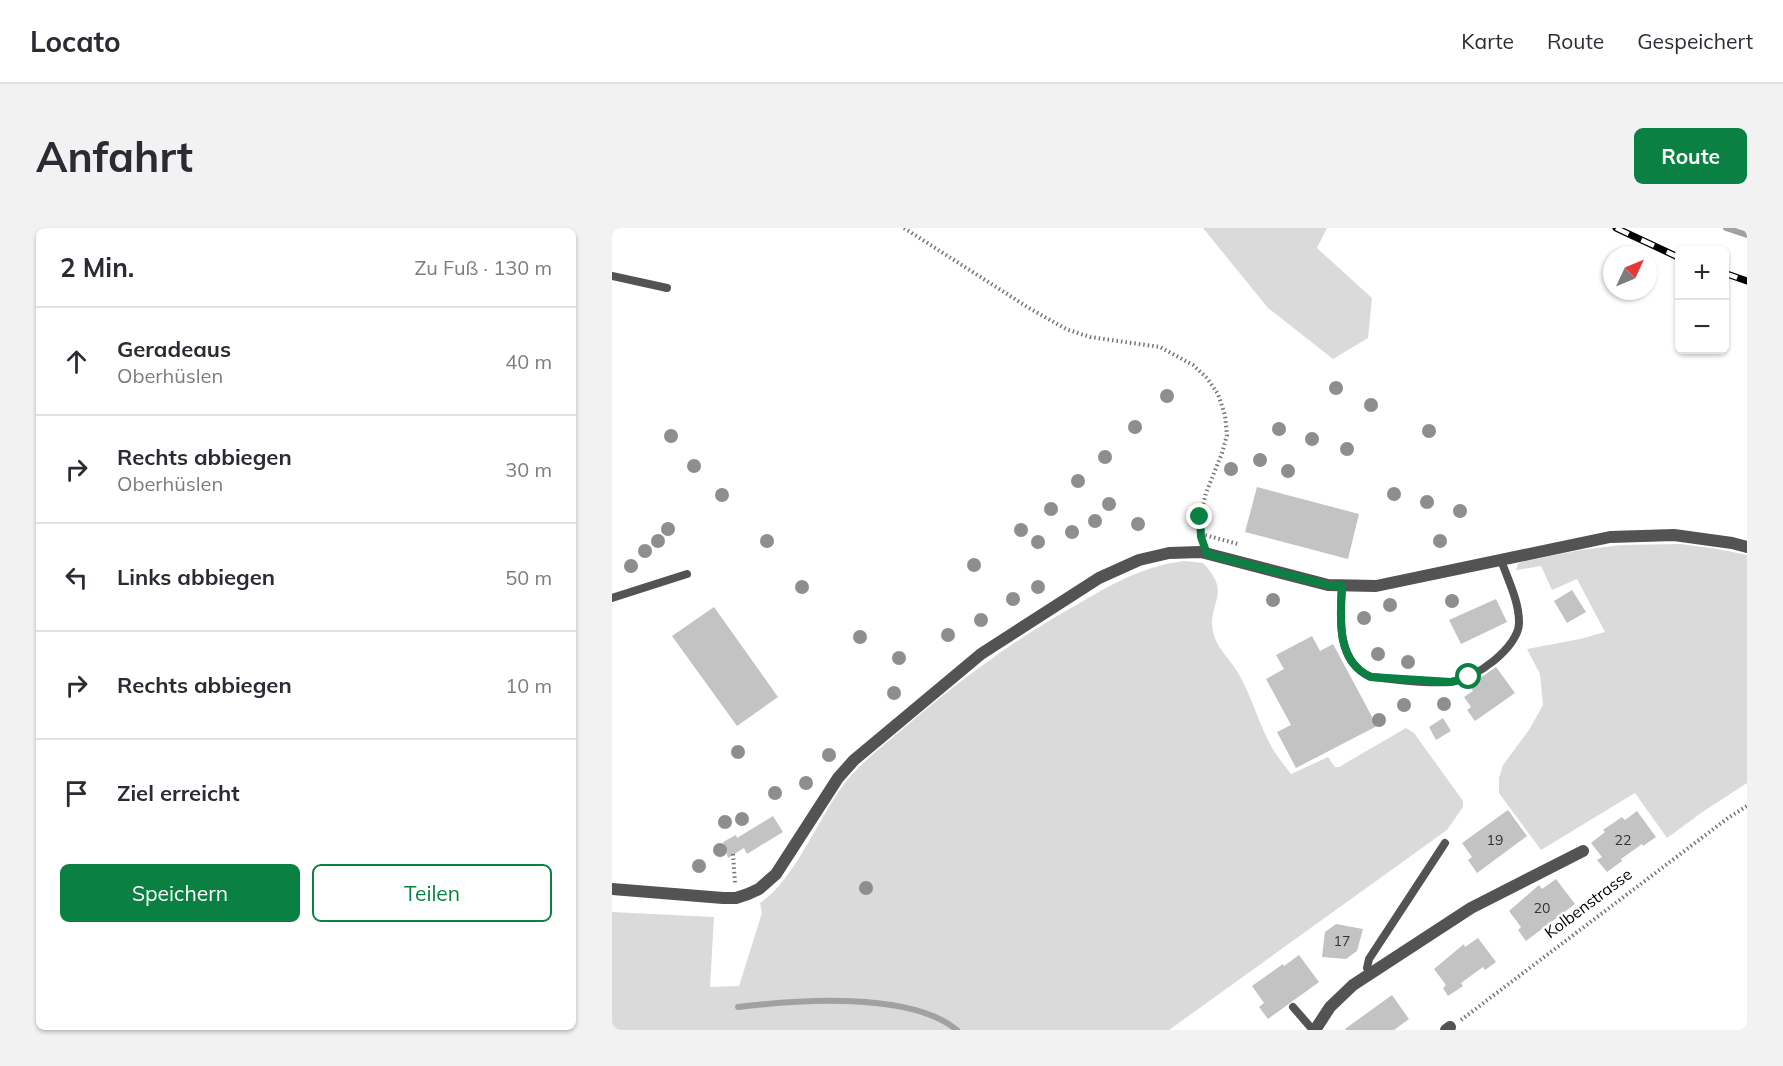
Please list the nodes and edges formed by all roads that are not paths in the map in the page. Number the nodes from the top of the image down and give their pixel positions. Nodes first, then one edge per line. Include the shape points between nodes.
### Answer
1 (612, 276) edge
2 (667, 288) dead end
3 (1747, 547) edge
4 (1501, 560) junction
5 (687, 574) dead end
6 (1342, 586) junction
7 (612, 598) edge
8 (1445, 843) dead end
9 (1583, 851) dead end
10 (612, 889) edge
11 (1370, 974) junction
12 (1293, 1006) dead end
13 (1314, 1030) edge

1 - 2 lane
3 - 4 street via 1674,535 1610,537
4 - 6 street via 1376,586
4 - 6 lane via 1517,606 1517,636 1502,654 1469,677 1451,682 1364,674 1351,661 1342,642
5 - 7 lane
6 - 10 street via 1207,554 1169,553 1139,560 1100,578 981,654 854,760 838,778 776,874 759,889 736,898
8 - 11 lane via 1369,959
9 - 11 street via 1471,908
11 - 13 street via 1330,1006
12 - 13 lane

